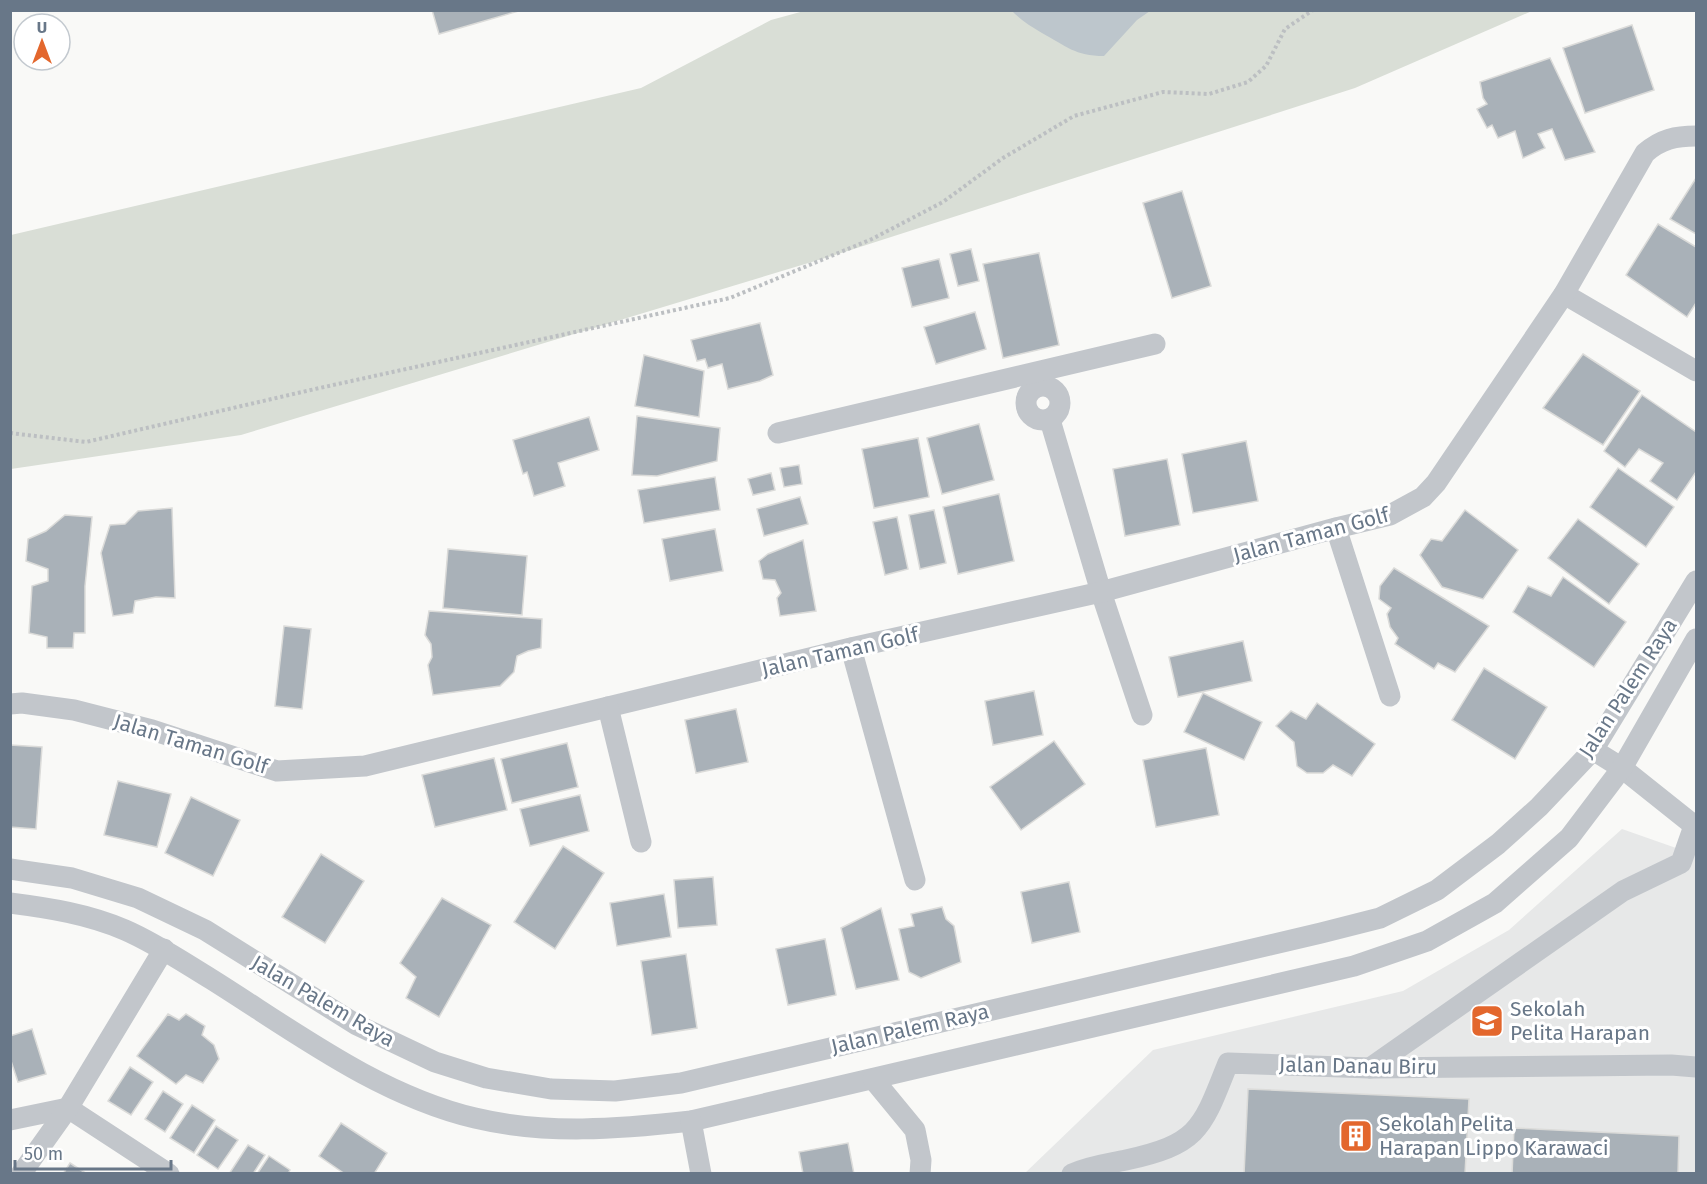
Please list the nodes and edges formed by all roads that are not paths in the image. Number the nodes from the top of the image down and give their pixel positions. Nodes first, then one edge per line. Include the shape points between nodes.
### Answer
1 (1696, 136) edge
2 (1564, 294) junction
3 (1155, 344) dead end
4 (1696, 371) edge
5 (1036, 380) junction
6 (778, 433) dead end
7 (1336, 528) junction
8 (1696, 581) edge
9 (1101, 592) junction
10 (1696, 639) edge
11 (851, 648) junction
12 (1390, 696) dead end
13 (10, 704) edge
14 (608, 707) junction
15 (1142, 715) dead end
16 (1593, 750) junction
17 (1622, 768) junction
18 (1695, 827) edge
19 (641, 842) dead end
20 (10, 869) edge
21 (1689, 869) edge
22 (915, 880) dead end
23 (10, 903) edge
24 (164, 949) junction
25 (1696, 1067) edge
26 (1370, 1068) junction
27 (873, 1078) junction
28 (68, 1108) junction
29 (10, 1120) edge
30 (684, 1122) junction
31 (21, 1173) edge
32 (169, 1173) edge
33 (688, 1173) edge
34 (701, 1173) edge
35 (920, 1173) edge
36 (1072, 1173) edge

1 - 2 street, Jalan Taman Golf via 1668,138 1645,153
2 - 4 street
2 - 7 street, Jalan Taman Golf via 1423,497 1390,515
3 - 5 street
5 - 6 street
5 - 9 street via 1058,394 1060,409 1050,420
7 - 9 street, Jalan Taman Golf
7 - 12 street
8 - 16 street, Jalan Palem Raya
9 - 11 street, Jalan Taman Golf
9 - 15 street
10 - 17 street, Jalan Palem Raya
11 - 14 street, Jalan Taman Golf
11 - 22 street
13 - 14 street, Jalan Taman Golf via 85,712 277,771 365,766
14 - 19 street
16 - 17 street
16 - 20 street, Jalan Palem Raya via 1498,844 1437,890 1380,918 681,1083 615,1091 551,1089 486,1078 435,1062 357,1025 205,930 138,897 72,878
17 - 18 street
17 - 27 street, Jalan Palem Raya via 1569,838 1495,903 1427,941 1354,966
18 - 21 street
21 - 26 street via 1623,891
23 - 24 street, Jalan Palem Raya via 96,920
24 - 28 street
24 - 30 street, Jalan Palem Raya via 358,1071 426,1102 474,1118 542,1129 609,1130
25 - 26 street, Jalan Danau Biru
26 - 36 street, Jalan Danau Biru via 1228,1063 1203,1122 1193,1135 1179,1144
27 - 30 street, Jalan Palem Raya
27 - 35 street via 915,1130
28 - 29 street
28 - 31 street
28 - 32 street
30 - 33 street
30 - 34 street

